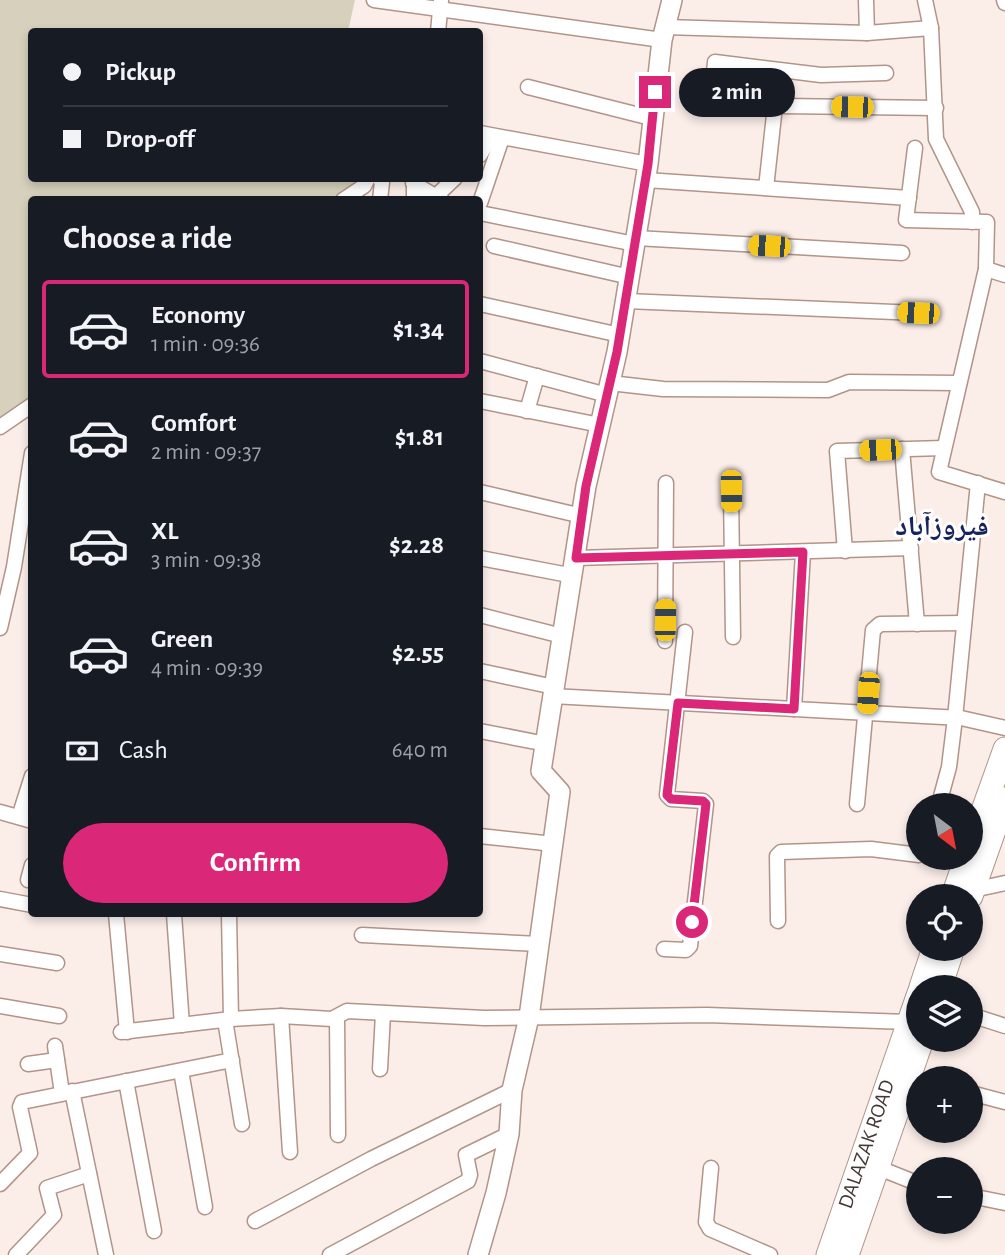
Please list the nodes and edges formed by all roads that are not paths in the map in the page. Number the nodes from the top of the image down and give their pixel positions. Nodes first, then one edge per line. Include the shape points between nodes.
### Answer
1 (374, 0) edge
2 (672, 0) edge
3 (866, 0) edge
4 (925, 0) edge
5 (441, 5) edge
6 (438, 28) edge
7 (931, 28) junction
8 (867, 33) junction
9 (663, 34) junction
10 (886, 73) dead end
11 (528, 87) dead end
12 (775, 106) junction
13 (936, 108) junction
14 (651, 118) junction
15 (491, 136) edge
16 (915, 148) dead end
17 (647, 172) junction
18 (366, 182) edge
19 (415, 182) edge
20 (452, 182) edge
21 (766, 188) junction
22 (348, 196) edge
23 (436, 196) edge
24 (441, 196) edge
25 (481, 196) edge
26 (909, 198) junction
27 (483, 214) edge
28 (971, 222) junction
29 (636, 241) junction
30 (494, 246) dead end
31 (902, 253) dead end
32 (986, 269) junction
33 (1005, 275) edge
34 (630, 277) junction
35 (626, 301) junction
36 (483, 305) edge
37 (918, 313) dead end
38 (620, 335) junction
39 (483, 362) edge
40 (537, 376) junction
41 (959, 383) junction
42 (609, 389) junction
43 (483, 402) edge
44 (28, 408) edge
45 (527, 411) junction
46 (600, 425) junction
47 (0, 427) edge
48 (944, 448) junction
49 (902, 449) junction
50 (28, 478) edge
51 (666, 483) dead end
52 (978, 483) junction
53 (731, 491) dead end
54 (1005, 492) edge
55 (483, 493) edge
56 (582, 516) junction
57 (911, 548) junction
58 (845, 551) junction
59 (803, 552) junction
60 (733, 555) junction
61 (666, 556) junction
62 (483, 558) edge
63 (575, 567) junction
64 (483, 616) edge
65 (964, 623) junction
66 (917, 624) junction
67 (0, 628) edge
68 (685, 632) dead end
69 (562, 636) junction
70 (733, 637) dead end
71 (665, 641) dead end
72 (483, 672) edge
73 (553, 692) junction
74 (678, 703) junction
75 (794, 709) junction
76 (867, 713) junction
77 (955, 718) junction
78 (1005, 728) edge
79 (483, 732) edge
80 (546, 744) junction
81 (1005, 749) edge
82 (942, 793) edge
83 (1005, 799) edge
84 (28, 801) edge
85 (857, 804) dead end
86 (984, 809) edge
87 (0, 812) edge
88 (25, 819) edge
89 (483, 836) edge
90 (553, 844) junction
91 (906, 853) edge
92 (1005, 883) edge
93 (969, 884) edge
94 (983, 889) edge
95 (0, 899) edge
96 (28, 904) edge
97 (116, 917) edge
98 (174, 917) edge
99 (229, 917) edge
100 (778, 921) dead end
101 (362, 935) dead end
102 (540, 944) junction
103 (664, 949) dead end
104 (0, 954) edge
105 (57, 963) dead end
106 (0, 1006) edge
107 (383, 1014) junction
108 (59, 1016) dead end
109 (281, 1016) junction
110 (529, 1017) junction
111 (337, 1018) junction
112 (228, 1019) junction
113 (983, 1019) edge
114 (182, 1025) junction
115 (1005, 1026) edge
116 (906, 1030) edge
117 (909, 1052) edge
118 (232, 1060) junction
119 (28, 1064) dead end
120 (380, 1069) dead end
121 (181, 1071) junction
122 (126, 1081) junction
123 (512, 1090) junction
124 (67, 1092) junction
125 (983, 1096) edge
126 (906, 1101) edge
127 (1005, 1102) edge
128 (242, 1124) dead end
129 (509, 1134) junction
130 (338, 1135) dead end
131 (290, 1152) dead end
132 (711, 1168) dead end
133 (879, 1168) junction
134 (89, 1174) junction
135 (906, 1179) edge
136 (0, 1184) edge
137 (983, 1198) edge
138 (1005, 1203) edge
139 (205, 1207) dead end
140 (256, 1221) dead end
141 (154, 1231) dead end
142 (847, 1254) edge
143 (16, 1255) edge
144 (106, 1255) edge
145 (330, 1255) edge
146 (478, 1255) edge
147 (770, 1255) edge

1 - 5 street
2 - 9 street
3 - 8 street
4 - 7 street
5 - 6 street
5 - 9 street
7 - 8 street
7 - 13 street
8 - 9 street
9 - 14 street
10 - 12 street via 821,75 715,62 711,105
11 - 14 street
12 - 13 street
12 - 21 street
13 - 28 street via 936,139 972,212
14 - 17 street
15 - 17 street
15 - 25 street
16 - 26 street
17 - 21 street
17 - 29 street
18 - 22 street
19 - 23 street
20 - 24 street
21 - 26 street
26 - 28 street via 906,220
27 - 29 street
28 - 32 street via 987,222
29 - 31 street
29 - 34 street
30 - 34 street
32 - 33 street
32 - 41 street
34 - 35 street
35 - 37 street
35 - 38 street
36 - 38 street
38 - 42 street
39 - 40 street
40 - 42 street
40 - 45 street
41 - 42 street via 849,382 828,390
41 - 48 street
42 - 46 street
43 - 45 street
44 - 47 street
45 - 46 street
46 - 56 street
48 - 49 street
48 - 52 street via 939,471
49 - 57 street
49 - 58 street via 837,451
50 - 67 street
51 - 61 street
52 - 54 street
52 - 65 street
53 - 60 street
55 - 56 street
56 - 63 street
57 - 58 street
57 - 66 street
58 - 59 street
59 - 60 street
59 - 75 street
60 - 61 street
60 - 70 street
61 - 63 street
61 - 71 street
62 - 63 street
63 - 69 street
64 - 69 street
65 - 66 street
65 - 77 street
66 - 76 street via 876,626
68 - 74 street
69 - 73 street
72 - 73 street
73 - 74 street
73 - 80 street
74 - 75 street
74 - 103 street via 667,795 706,804 690,946 686,950
75 - 76 street
76 - 77 street
76 - 85 street
77 - 78 street
77 - 82 street
79 - 80 street
80 - 90 street via 541,771 560,792
81 - 86 main road
83 - 93 main road
84 - 88 street
87 - 88 street
89 - 90 street
90 - 102 street
91 - 100 street via 871,849 781,852 776,856
92 - 94 street
95 - 96 street
97 - 114 street via 124,1032
98 - 114 street
99 - 112 street
101 - 102 street
102 - 110 street
104 - 105 street
106 - 108 street
107 - 110 street
107 - 111 street via 347,1011
107 - 120 street
109 - 111 street
109 - 112 street
109 - 131 street
110 - 116 street via 707,1015
110 - 123 street
111 - 130 street
112 - 114 street
112 - 118 street
113 - 115 street
117 - 142 main road, DALAZAK ROAD
118 - 121 street
118 - 128 street
119 - 124 street via 56,1053
121 - 122 street
121 - 139 street
122 - 124 street
122 - 141 street
123 - 129 street
123 - 140 street
124 - 134 street
124 - 136 street via 22,1102 30,1153
125 - 127 street
126 - 133 main road, DALAZAK ROAD
129 - 145 street via 466,1155 468,1181
129 - 146 street
132 - 147 street via 706,1222 710,1228
133 - 135 street
133 - 142 main road, DALAZAK ROAD
134 - 143 street via 47,1188 54,1215
134 - 144 street
137 - 138 street

